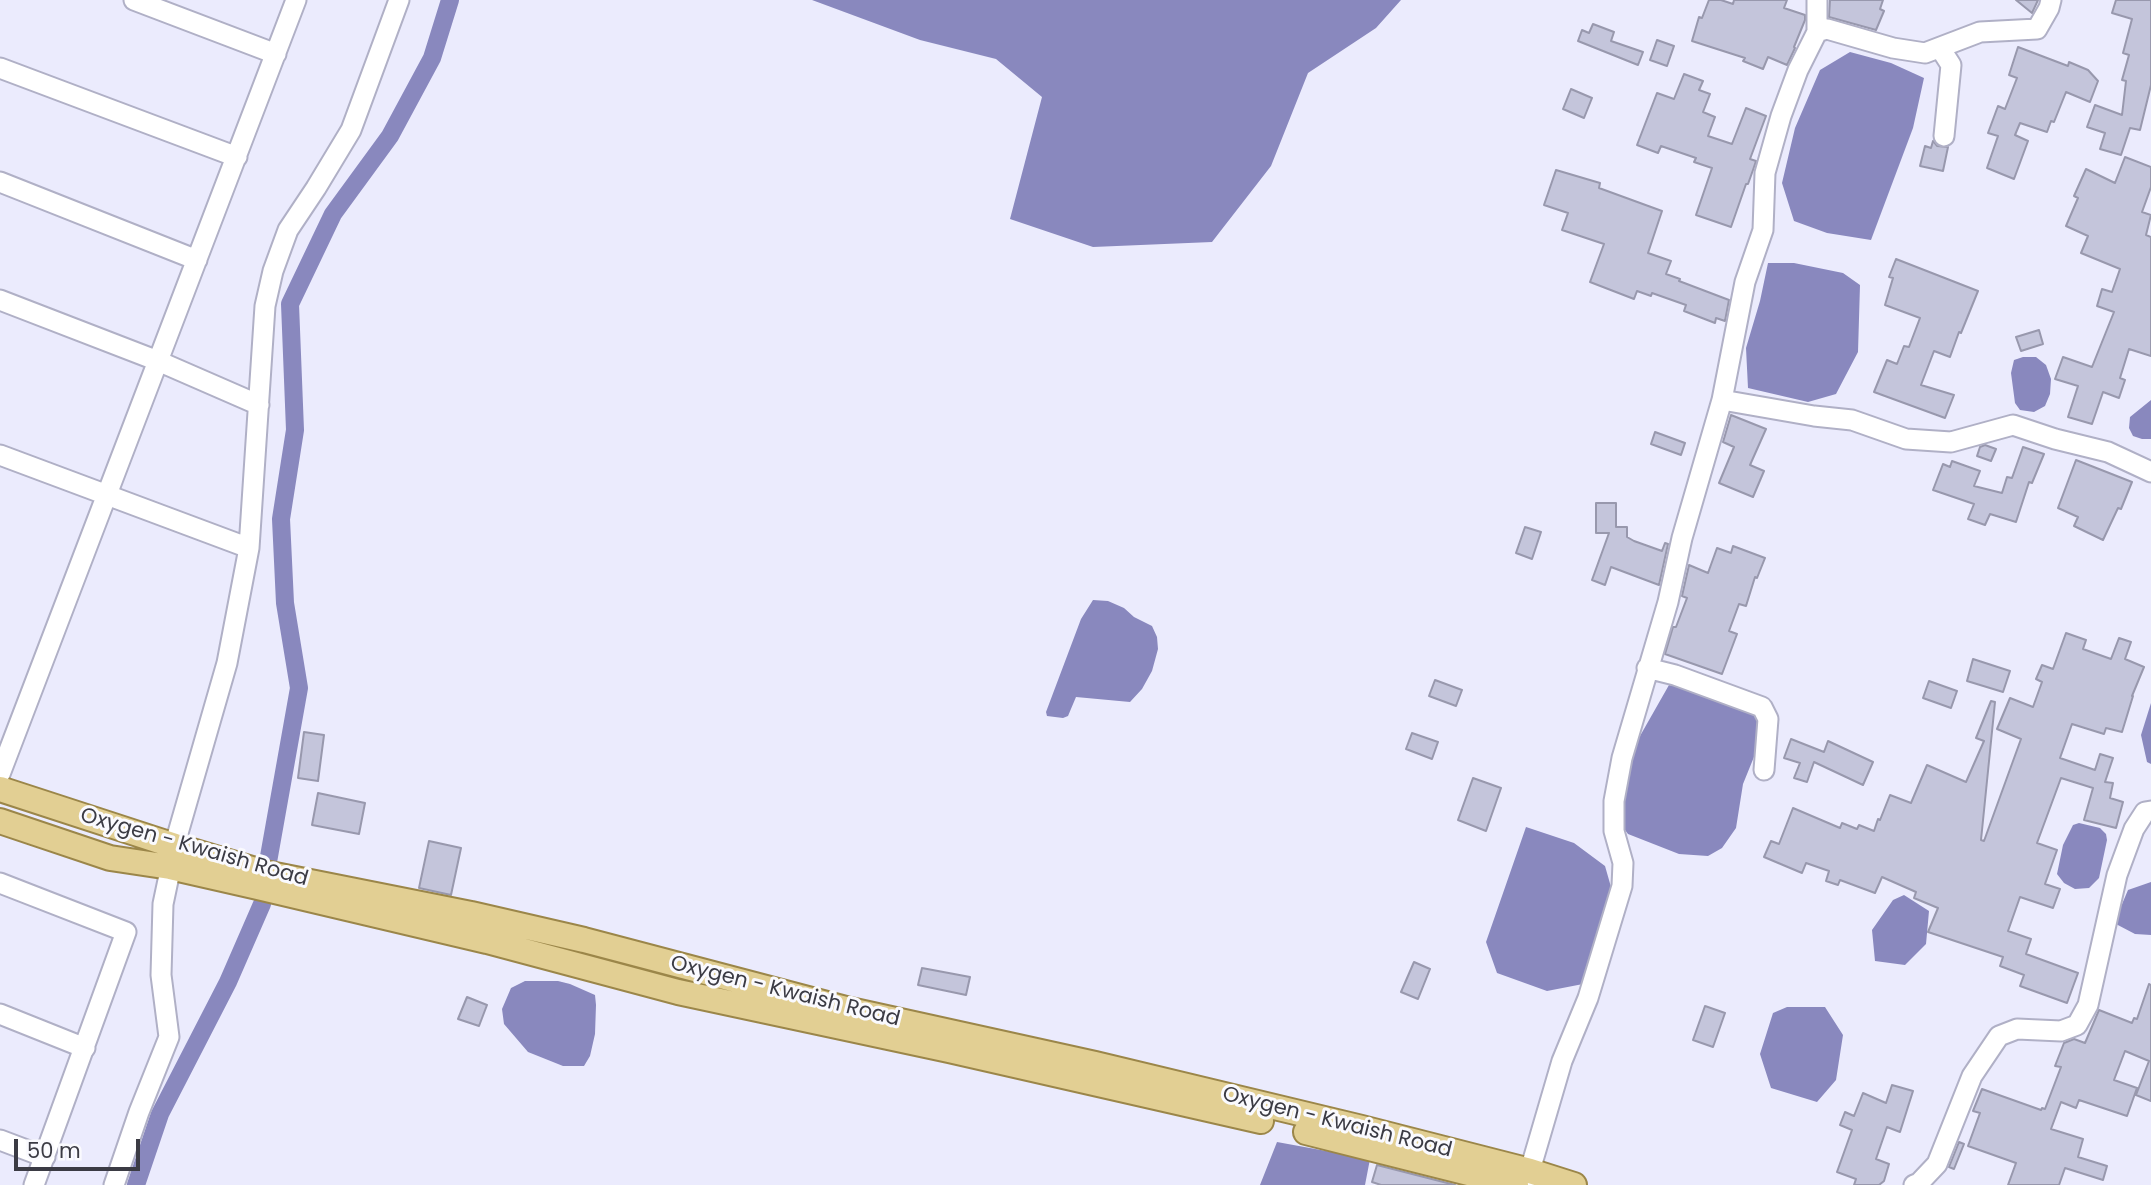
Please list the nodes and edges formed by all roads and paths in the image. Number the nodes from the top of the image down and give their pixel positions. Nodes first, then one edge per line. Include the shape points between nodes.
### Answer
1 (134, 0) edge
2 (296, 0) edge
3 (399, 0) edge
4 (1817, 0) edge
5 (2051, 0) edge
6 (1817, 32) junction
7 (1940, 48) junction
8 (276, 54) junction
9 (0, 68) edge
10 (1944, 136) dead end
11 (236, 157) junction
12 (0, 182) edge
13 (197, 260) junction
14 (0, 300) edge
15 (158, 361) junction
16 (1722, 400) junction
17 (259, 405) junction
18 (0, 455) edge
19 (2151, 472) edge
20 (107, 495) junction
21 (249, 548) junction
22 (1647, 668) junction
23 (5, 746) edge
24 (1764, 770) dead end
25 (0, 774) edge
26 (0, 789) edge
27 (2151, 811) edge
28 (0, 821) edge
29 (172, 857) junction
30 (0, 883) edge
31 (0, 1014) edge
32 (85, 1048) junction
33 (0, 1140) edge
34 (45, 1157) junction
35 (1524, 1180) edge
36 (34, 1185) edge
37 (114, 1185) edge
38 (1574, 1185) edge
39 (1914, 1185) edge

1 - 8 street
2 - 8 street
3 - 17 street via 351,130 288,230 273,271 265,306
4 - 6 street
5 - 7 street via 2037,29 1980,32
6 - 7 street via 1827,29 1925,53
6 - 16 street via 1798,69 1765,173 1763,230 1745,282
7 - 10 street via 1951,65
8 - 11 street
9 - 11 street
11 - 13 street
12 - 13 street
13 - 15 street
14 - 15 street
15 - 17 street
15 - 20 street
16 - 19 street via 1852,420 1906,439 1951,442 2014,425 2108,452
16 - 22 street
17 - 21 street
18 - 20 street
20 - 21 street
20 - 23 street
21 - 29 street via 227,663
22 - 24 street via 1762,707 1768,719
22 - 35 street via 1614,801 1622,886
23 - 25 street
26 - 29 main road, Oxygen - Kwaish Road
27 - 39 street via 2145,812 2134,829 2117,875 2088,1005 2077,1025 2061,1031 2017,1029 1999,1036 1972,1076 1937,1164
28 - 29 main road, Oxygen - Kwaish Road via 110,858
29 - 35 main road, Oxygen - Kwaish Road via 678,992
29 - 35 main road, Oxygen - Kwaish Road via 571,937 850,1010 1362,1128
29 - 37 street via 163,904 161,975 169,1037
30 - 32 street via 126,932
31 - 32 street
32 - 34 street
33 - 34 street
34 - 36 street
35 - 38 main road, Oxygen - Kwaish Road

